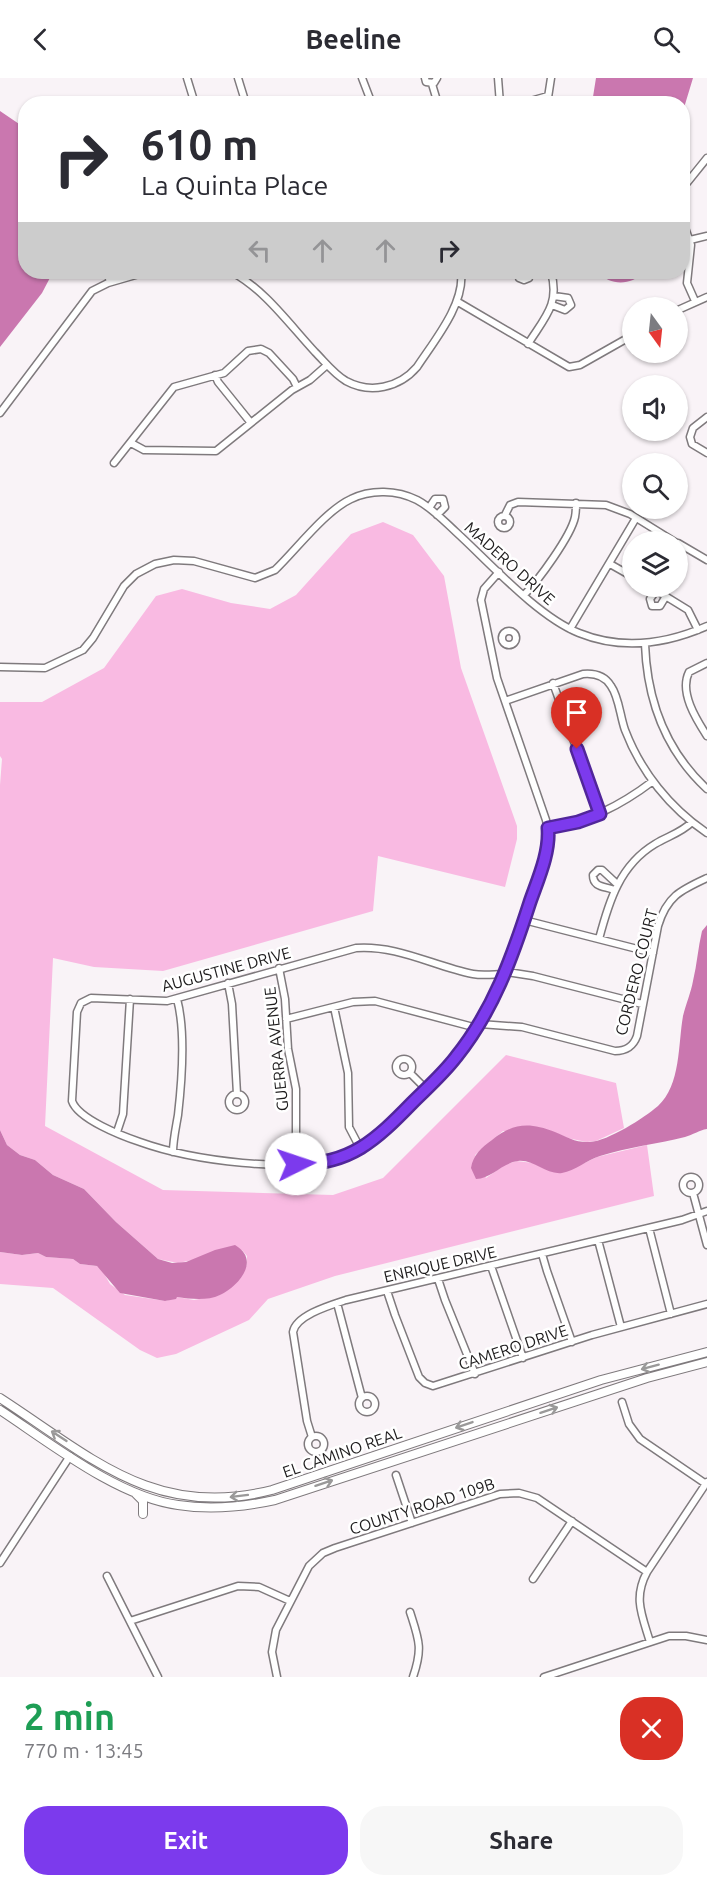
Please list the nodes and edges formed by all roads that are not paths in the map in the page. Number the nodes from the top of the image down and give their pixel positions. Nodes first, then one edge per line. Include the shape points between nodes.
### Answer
1 (187, 78) edge
2 (238, 78) edge
3 (362, 78) edge
4 (424, 78) edge
5 (437, 78) edge
6 (498, 78) edge
7 (551, 78) edge
8 (432, 84) junction
9 (193, 96) edge
10 (244, 96) edge
11 (369, 96) edge
12 (436, 96) edge
13 (499, 96) edge
14 (549, 96) edge
15 (707, 158) edge
16 (690, 179) edge
17 (707, 236) edge
18 (690, 240) joint
19 (690, 262) edge
20 (109, 279) edge
21 (121, 279) edge
22 (243, 279) edge
23 (462, 279) edge
24 (553, 279) edge
25 (687, 279) edge
26 (110, 282) junction
27 (554, 296) junction
28 (707, 297) edge
29 (695, 301) junction
30 (458, 302) junction
31 (552, 305) junction
32 (688, 305) edge
33 (622, 341) edge
34 (528, 344) junction
35 (327, 364) junction
36 (215, 375) junction
37 (297, 387) junction
38 (0, 413) edge
39 (707, 417) edge
40 (251, 423) junction
41 (131, 443) junction
42 (707, 453) edge
43 (114, 463) dead end
44 (576, 503) junction
45 (429, 508) junction
46 (622, 512) edge
47 (437, 515) junction
48 (506, 515) dead end
49 (635, 519) edge
50 (638, 519) edge
51 (658, 531) edge
52 (688, 549) edge
53 (707, 560) edge
54 (610, 564) junction
55 (622, 571) edge
56 (499, 572) junction
57 (524, 595) junction
58 (652, 597) edge
59 (665, 597) edge
60 (668, 597) edge
61 (707, 626) edge
62 (570, 629) junction
63 (698, 630) junction
64 (502, 639) dead end
65 (489, 641) junction
66 (645, 644) junction
67 (707, 663) edge
68 (0, 667) edge
69 (553, 683) junction
70 (505, 701) junction
71 (707, 736) edge
72 (652, 781) junction
73 (707, 789) edge
74 (600, 814) junction
75 (692, 822) junction
76 (548, 828) junction
77 (707, 833) edge
78 (707, 878) edge
79 (525, 920) junction
80 (599, 939) junction
81 (653, 953) junction
82 (279, 968) junction
83 (506, 973) junction
84 (228, 983) junction
85 (130, 999) junction
86 (177, 999) junction
87 (642, 1004) junction
88 (334, 1007) junction
89 (286, 1019) junction
90 (478, 1026) junction
91 (410, 1073) dead end
92 (426, 1089) junction
93 (237, 1094) dead end
94 (117, 1132) junction
95 (360, 1149) junction
96 (172, 1152) junction
97 (296, 1164) junction
98 (693, 1193) dead end
99 (707, 1211) edge
100 (699, 1215) junction
101 (649, 1228) junction
102 (598, 1240) junction
103 (707, 1245) edge
104 (543, 1254) junction
105 (491, 1266) junction
106 (438, 1279) junction
107 (387, 1290) junction
108 (337, 1303) junction
109 (707, 1304) edge
110 (671, 1314) junction
111 (621, 1327) junction
112 (572, 1342) junction
113 (707, 1352) edge
114 (523, 1358) junction
115 (707, 1362) edge
116 (475, 1374) junction
117 (0, 1398) edge
118 (362, 1398) dead end
119 (622, 1402) dead end
120 (0, 1410) edge
121 (312, 1437) dead end
122 (75, 1447) junction
123 (70, 1456) junction
124 (396, 1475) dead end
125 (706, 1483) edge
126 (272, 1490) junction
127 (135, 1493) junction
128 (156, 1500) junction
129 (274, 1500) junction
130 (572, 1521) junction
131 (412, 1523) junction
132 (0, 1563) edge
133 (647, 1572) junction
134 (107, 1576) dead end
135 (533, 1579) dead end
136 (290, 1601) junction
137 (410, 1612) dead end
138 (130, 1621) junction
139 (707, 1640) edge
140 (651, 1642) junction
141 (158, 1677) edge
142 (277, 1677) edge
143 (413, 1677) edge
144 (544, 1677) edge

1 - 9 street
2 - 10 street
3 - 11 street
4 - 8 street
5 - 8 street
6 - 13 street
7 - 14 street
8 - 12 street
15 - 16 street
17 - 18 street
18 - 19 street
20 - 26 street
21 - 26 street
22 - 35 street
23 - 30 street
24 - 27 street
25 - 29 street
26 - 38 street via 84,300
27 - 31 street
27 - 31 street via 568,298 572,305 565,310
28 - 29 street
29 - 32 street
30 - 34 street
30 - 35 street via 417,367 395,384 358,387
31 - 34 street
33 - 34 street via 572,367
35 - 37 street
36 - 37 street via 224,373 248,351 261,349 269,353
36 - 40 street
36 - 41 street via 177,385
37 - 40 street
39 - 42 street via 693,428 690,437 692,444
40 - 41 street via 213,451 144,450
41 - 43 street
44 - 46 street via 606,505
44 - 48 street via 518,502 510,505
44 - 57 street via 574,520 543,573
45 - 47 street, MADERO DRIVE
45 - 47 street, MADERO DRIVE via 435,500 443,499 445,507
45 - 68 street, MADERO DRIVE via 391,492 350,499 331,512 275,570 262,577 248,577 194,561 154,564 124,586 93,638 77,653 45,668
47 - 56 street, MADERO DRIVE
49 - 54 street
50 - 51 street
52 - 53 street
54 - 55 street
54 - 62 street
56 - 57 street, MADERO DRIVE
56 - 65 street, AUGUSTINE DRIVE via 481,596
57 - 62 street, MADERO DRIVE
58 - 59 street via 652,606 660,606
60 - 63 street via 688,610
61 - 63 street, MADERO DRIVE
62 - 66 street, MADERO DRIVE via 607,641
63 - 66 street, MADERO DRIVE
64 - 65 street
65 - 70 street, AUGUSTINE DRIVE
66 - 73 street via 656,712 674,750
67 - 71 street via 689,672 685,683 690,703
69 - 70 street
69 - 72 street via 588,673 609,683 629,739
69 - 74 street
70 - 76 street, AUGUSTINE DRIVE
72 - 74 street
72 - 75 street
74 - 76 street
75 - 77 street
75 - 80 street via 646,850 629,867 616,887
76 - 79 street, AUGUSTINE DRIVE via 544,859
78 - 81 street, CORDERO COURT via 686,887 668,903 660,918
79 - 80 street
79 - 83 street, AUGUSTINE DRIVE
80 - 81 street
81 - 87 street, CORDERO COURT
82 - 83 street, AUGUSTINE DRIVE via 367,947 400,951 473,974
82 - 84 street, AUGUSTINE DRIVE
82 - 89 street, GUERRA AVENUE
83 - 87 street, AUGUSTINE DRIVE via 533,976
83 - 90 street, AUGUSTINE DRIVE
84 - 86 street, AUGUSTINE DRIVE
84 - 93 street
85 - 86 street, AUGUSTINE DRIVE
85 - 94 street via 123,1114
85 - 94 street, AUGUSTINE DRIVE via 91,998 81,1003 77,1012 72,1101 79,1113
86 - 96 street via 181,1046
87 - 90 street, CORDERO COURT via 635,1042 620,1051 522,1027
88 - 89 street, CORDERO COURT
88 - 90 street, CORDERO COURT via 364,1001 385,1002
88 - 95 street via 348,1073 349,1127
89 - 97 street, GUERRA AVENUE via 297,1098
90 - 92 street, AUGUSTINE DRIVE
91 - 92 street
92 - 95 street, AUGUSTINE DRIVE via 379,1136
94 - 96 street, AUGUSTINE DRIVE
95 - 97 street, AUGUSTINE DRIVE via 332,1160
96 - 97 street, AUGUSTINE DRIVE via 227,1161
98 - 100 street
99 - 100 street, ENRIQUE DRIVE
100 - 101 street, ENRIQUE DRIVE
100 - 103 street
101 - 102 street, ENRIQUE DRIVE
101 - 110 street
102 - 104 street, ENRIQUE DRIVE
102 - 111 street
104 - 105 street, ENRIQUE DRIVE
104 - 112 street
105 - 106 street, ENRIQUE DRIVE
105 - 114 street
106 - 107 street, ENRIQUE DRIVE
106 - 116 street
107 - 108 street, ENRIQUE DRIVE
107 - 116 street, CAMERO DRIVE via 422,1381 437,1386
108 - 118 street
108 - 121 street, ENRIQUE DRIVE via 305,1317 293,1327
109 - 110 street, CAMERO DRIVE
110 - 111 street, CAMERO DRIVE
111 - 112 street, CAMERO DRIVE
112 - 114 street, CAMERO DRIVE
113 -> 126 main road, EL CAMINO REAL via 601,1380
114 - 116 street, CAMERO DRIVE
129 -> 115 main road, EL CAMINO REAL
122 -> 117 main road, EL CAMINO REAL
119 - 125 street via 629,1424 640,1439
120 - 123 main road, EL CAMINO REAL
122 - 123 main road
126 -> 122 main road, EL CAMINO REAL via 222,1498 168,1493 109,1471
123 - 127 main road, EL CAMINO REAL
123 - 132 street
124 - 131 street
125 - 133 street
126 - 129 main road
127 - 128 main road, EL CAMINO REAL
127 - 128 main road via 143,1500 143,1514 149,1503
128 - 129 main road, EL CAMINO REAL via 218,1507
130 - 131 street, COUNTY ROAD 109B via 537,1498 512,1492
130 - 133 street, COUNTY ROAD 109B
130 - 135 street
131 - 136 street, COUNTY ROAD 109B via 323,1553 309,1566
133 - 140 street via 639,1600
134 - 138 street
136 - 138 street via 259,1587 238,1586
136 - 142 street, COUNTY ROAD 109B via 272,1641
137 - 143 street via 420,1651
138 - 141 street
139 - 140 street via 674,1635
140 - 144 street

